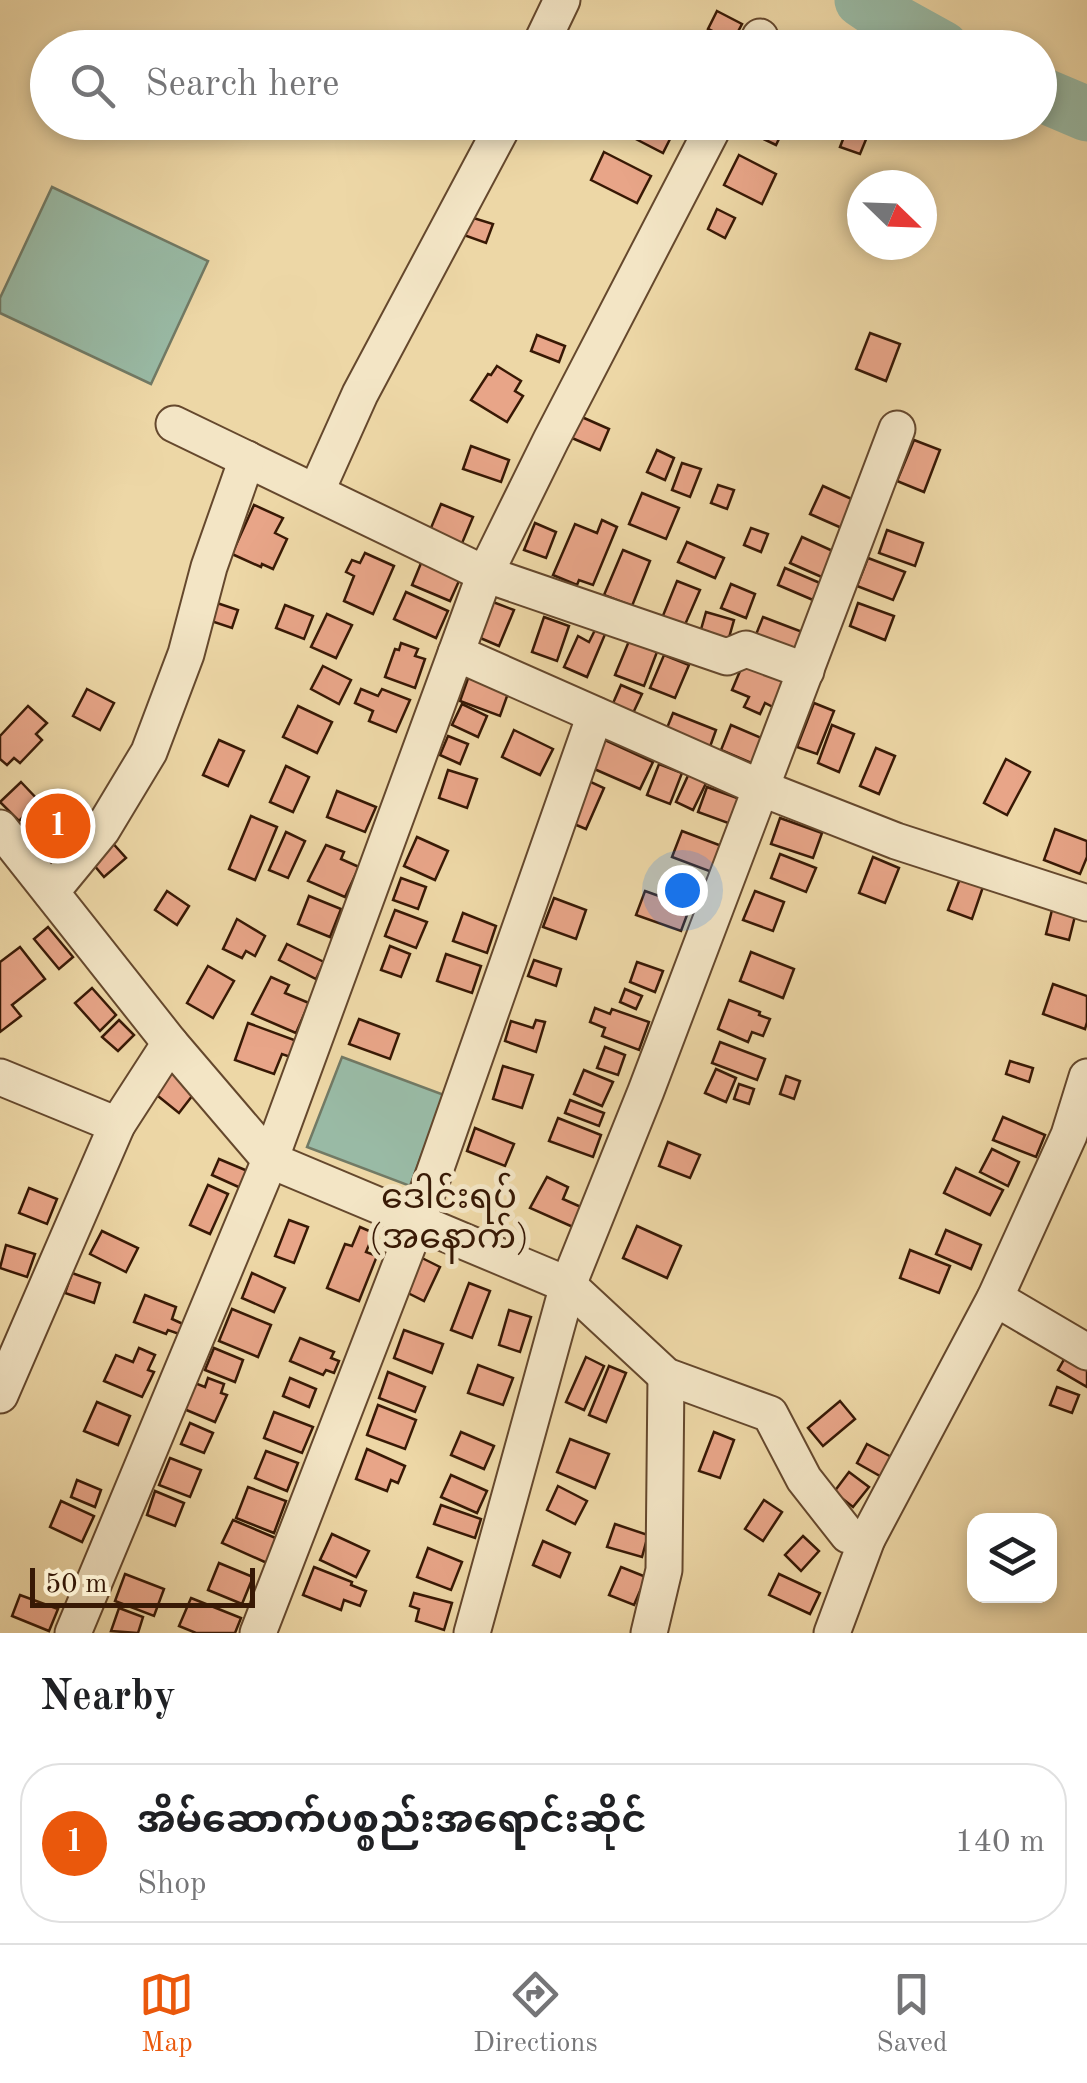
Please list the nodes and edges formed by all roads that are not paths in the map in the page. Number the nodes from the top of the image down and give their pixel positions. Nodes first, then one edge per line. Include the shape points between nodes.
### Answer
1 (562, 0) edge
2 (548, 30) edge
3 (495, 140) edge
4 (707, 140) edge
5 (174, 424) dead end
6 (897, 428) dead end
7 (247, 459) junction
8 (316, 492) junction
9 (486, 574) junction
10 (456, 653) junction
11 (806, 670) junction
12 (595, 715) junction
13 (761, 788) junction
14 (0, 828) edge
15 (50, 892) junction
16 (1087, 903) edge
17 (170, 1043) junction
18 (0, 1077) edge
19 (1087, 1077) edge
20 (116, 1125) junction
21 (1078, 1139) edge
22 (270, 1160) junction
23 (417, 1222) junction
24 (568, 1285) junction
25 (995, 1298) junction
26 (1087, 1352) edge
27 (666, 1376) junction
28 (0, 1395) edge
29 (867, 1539) junction
30 (73, 1633) edge
31 (258, 1633) edge
32 (472, 1633) edge
33 (649, 1633) edge
34 (832, 1633) edge

1 - 2 street
3 - 8 street via 360,394
4 - 9 street
5 - 7 street
6 - 11 street
7 - 8 street
7 - 15 street via 149,752 102,830
8 - 9 street
9 - 10 street
9 - 11 street via 727,657 746,650
10 - 12 street
10 - 22 street
11 - 13 street
12 - 13 street
12 - 23 street
13 - 16 street via 896,842
13 - 24 street
14 - 15 street
15 - 17 street
17 - 20 street
17 - 22 street
18 - 20 street
19 - 21 street
20 - 28 street
21 - 25 street
22 - 23 street
22 - 30 street
23 - 24 street
23 - 31 street
24 - 27 street
24 - 32 street
25 - 26 street
25 - 29 street
27 - 29 street via 770,1414 804,1479 848,1535
27 - 33 street via 664,1570
29 - 34 street

